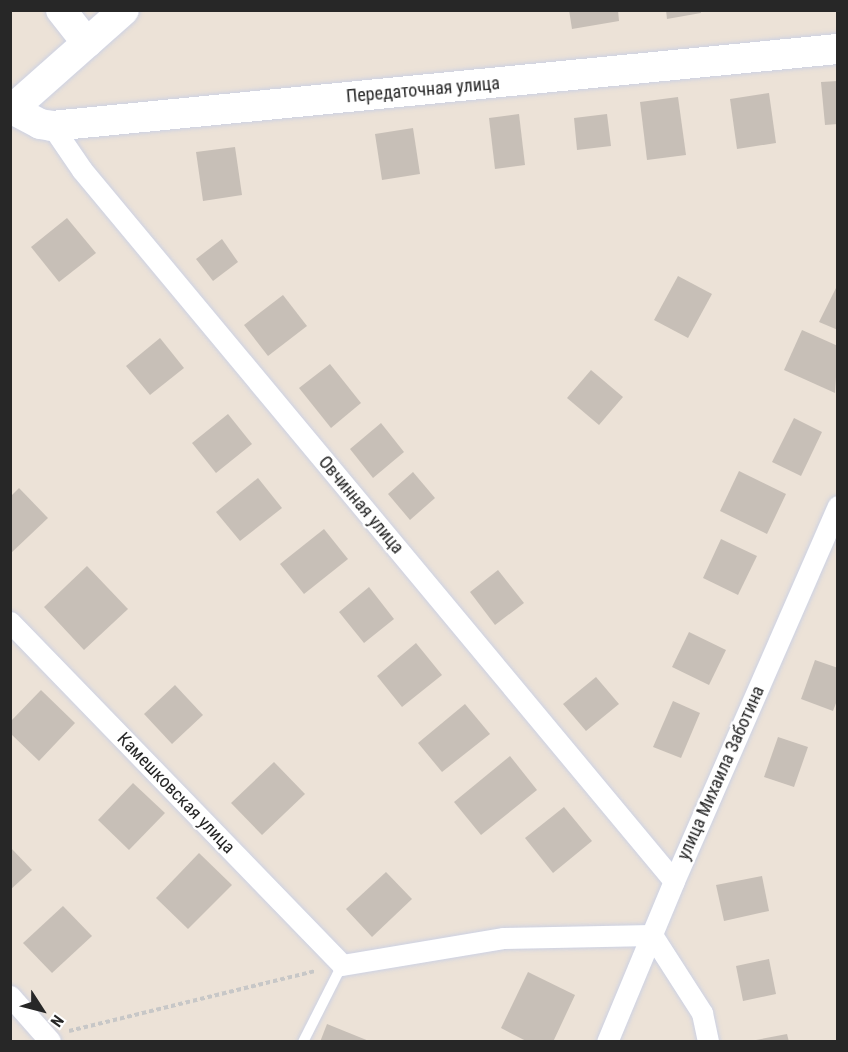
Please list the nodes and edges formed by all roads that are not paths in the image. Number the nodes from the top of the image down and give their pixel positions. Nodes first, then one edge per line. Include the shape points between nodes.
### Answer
1 (61, 10) edge
2 (124, 10) edge
3 (87, 43) junction
4 (837, 49) edge
5 (11, 110) edge
6 (52, 126) junction
7 (837, 506) edge
8 (10, 622) edge
9 (674, 881) junction
10 (652, 935) junction
11 (342, 965) junction
12 (10, 996) edge
13 (49, 1041) edge
14 (303, 1041) edge
15 (607, 1041) edge
16 (708, 1041) edge

1 - 3 main road
2 - 3 main road
3 - 5 main road
4 - 6 main road, Передаточная улица
5 - 6 main road, Передаточная улица
6 - 9 street, Овчинная улица via 90,179
7 - 9 street, улица Михаила Заботина
8 - 11 street, Камешковская улица
9 - 10 street, улица Михаила Заботина
10 - 11 street via 504,938
10 - 15 street, улица Михаила Заботина
10 - 16 street via 702,1013
11 - 14 lane
12 - 13 street

